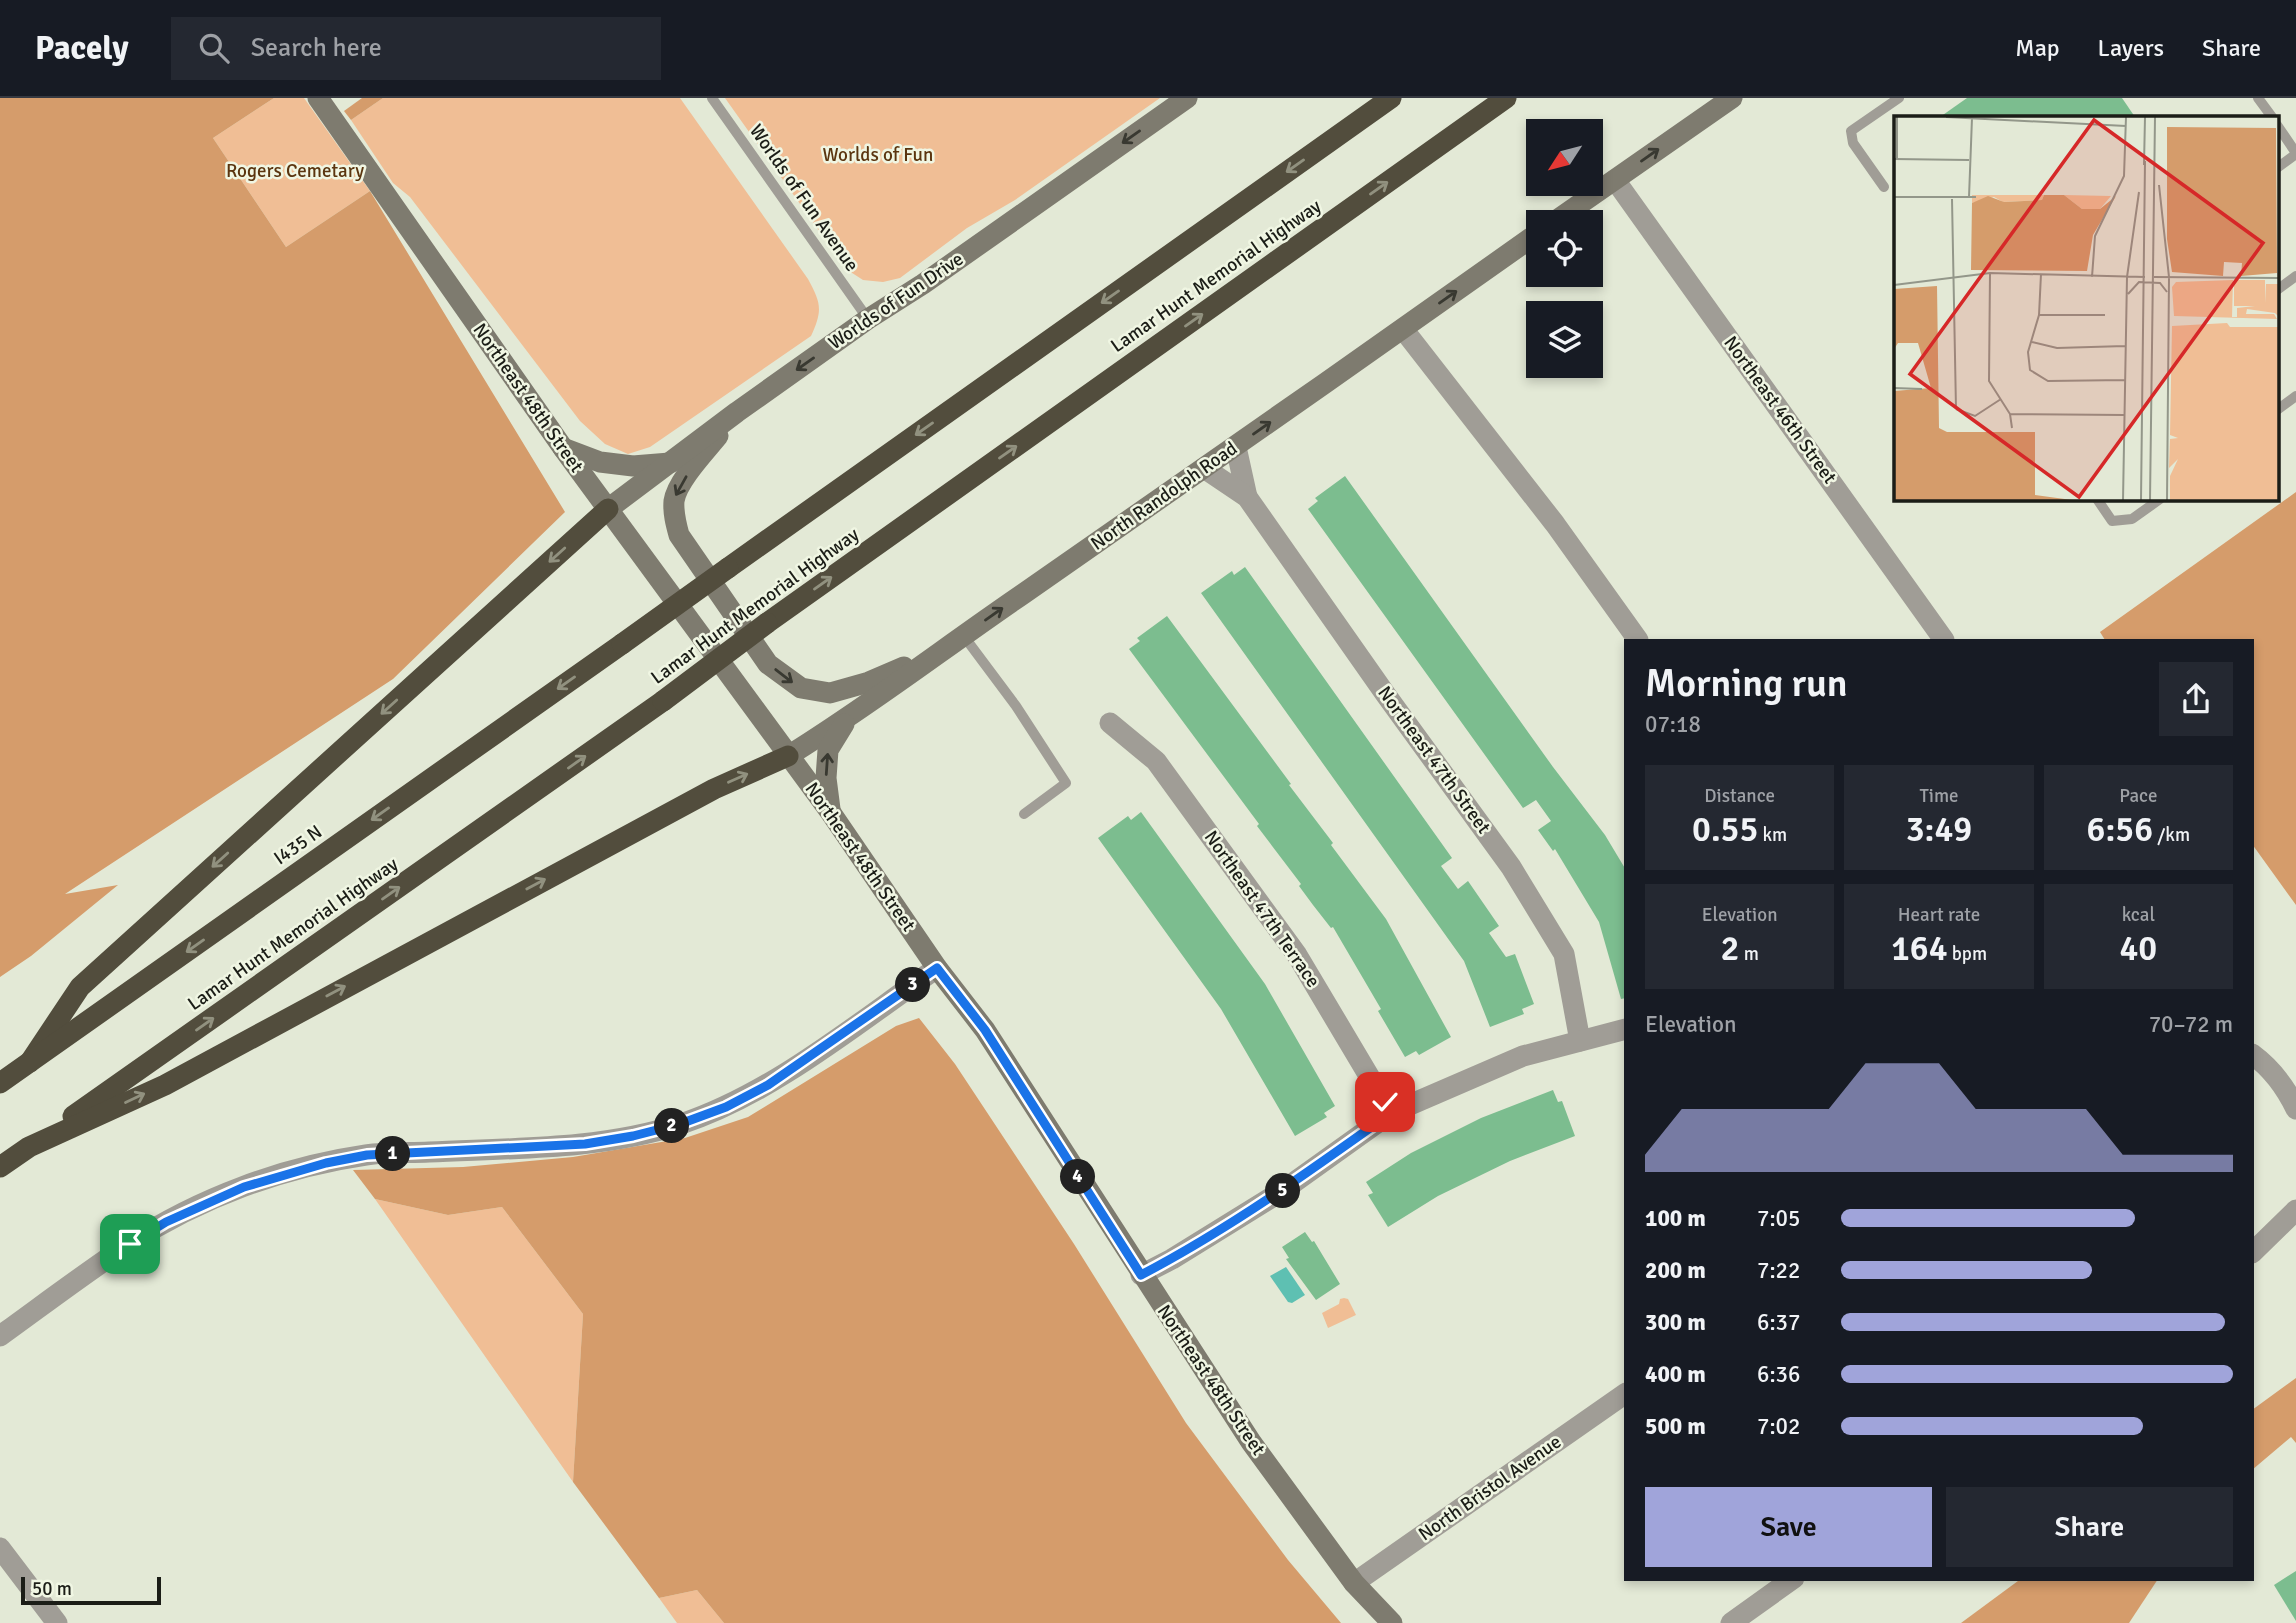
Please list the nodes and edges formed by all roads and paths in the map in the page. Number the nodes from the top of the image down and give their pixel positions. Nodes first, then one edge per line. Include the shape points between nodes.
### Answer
1 (318, 98) edge
2 (712, 98) edge
3 (1187, 98) edge
4 (1391, 98) edge
5 (1506, 98) edge
6 (1732, 98) edge
7 (1899, 98) edge
8 (2258, 98) edge
9 (2271, 116) edge
10 (2278, 127) edge
11 (2296, 154) edge
12 (2278, 167) edge
13 (1615, 180) junction
14 (1884, 187) dead end
15 (1571, 210) edge
16 (1526, 241) edge
17 (2296, 276) edge
18 (2278, 289) edge
19 (868, 319) junction
20 (1403, 328) junction
21 (2296, 396) edge
22 (2278, 409) edge
23 (737, 412) junction
24 (1236, 447) junction
25 (563, 448) junction
26 (670, 463) junction
27 (1204, 468) junction
28 (1247, 497) junction
29 (2097, 500) edge
30 (2159, 500) edge
31 (608, 509) junction
32 (963, 635) junction
33 (1637, 639) edge
34 (1943, 639) edge
35 (938, 652) junction
36 (847, 719) junction
37 (1110, 723) dead end
38 (788, 756) junction
39 (831, 813) junction
40 (1024, 814) dead end
41 (937, 968) junction
42 (1624, 1030) edge
43 (1580, 1041) junction
44 (2254, 1055) edge
45 (30, 1062) junction
46 (0, 1083) edge
47 (2296, 1109) edge
48 (1391, 1113) junction
49 (29, 1147) junction
50 (0, 1167) edge
51 (2296, 1210) edge
52 (2254, 1251) edge
53 (1141, 1275) junction
54 (0, 1336) edge
55 (1624, 1394) edge
56 (0, 1548) edge
57 (1790, 1581) edge
58 (1354, 1583) junction
59 (57, 1623) edge
60 (1392, 1623) edge
61 (1731, 1623) edge

1 - 25 main road, Northeast 48th Street
2 - 19 lane, Worlds of Fun Avenue
3 -> 19 main road, Worlds of Fun Drive
4 -> 45 highway, I435 N, bridge
49 -> 5 highway, Lamar Hunt Memorial Highway, bridge
13 -> 6 main road
7 - 14 lane via 1851,131 1853,143
8 - 9 lane
10 - 11 lane
11 - 12 lane
13 - 15 main road
13 - 34 street, Northeast 46th Street
20 -> 16 main road, North Randolph Road
17 - 18 lane
19 -> 23 main road, Worlds of Fun Drive
24 -> 20 main road, North Randolph Road
20 - 33 street
21 - 22 lane
23 - 26 main road, Worlds of Fun Drive
23 -> 35 main road via 688,474 674,498 674,514 679,535 768,664 801,688 830,693 869,682
24 - 27 main road, North Randolph Road
24 - 28 street, Northeast 47th Street
25 - 26 main road via 600,462 633,466
25 - 31 main road, Northeast 48th Street
26 - 31 main road, Worlds of Fun Drive
27 - 28 street, Northeast 47th Street
32 -> 27 main road, North Randolph Road
28 - 43 street, Northeast 47th Street via 1511,867 1563,954
29 - 30 lane via 2112,521 2133,519
31 - 38 main road, Northeast 48th Street
31 -> 45 highway via 80,987
32 - 35 main road, North Randolph Road
32 - 40 lane via 1066,783
35 - 36 main road, North Randolph Road
36 - 38 main road, North Randolph Road
39 -> 36 main road via 828,750
37 - 48 street, Northeast 47th Terrace via 1156,761 1289,944
38 - 39 main road, Northeast 48th Street
49 -> 38 highway via 164,1085 714,789
39 - 41 main road, Northeast 48th Street
41 - 53 main road, Northeast 48th Street via 985,1030
41 - 54 street via 768,1085 726,1107 680,1124 597,1142 367,1155 284,1173 166,1222
42 - 43 street
43 - 48 street via 1523,1056
44 - 47 street via 2283,1085
45 - 46 highway, I435 N
48 - 53 street via 1283,1191
49 - 50 highway
51 - 52 street
53 - 58 main road, Northeast 48th Street via 1251,1442
55 - 58 street, North Bristol Avenue
56 - 59 street
57 - 61 street
58 - 60 main road, Northeast 48th Street

